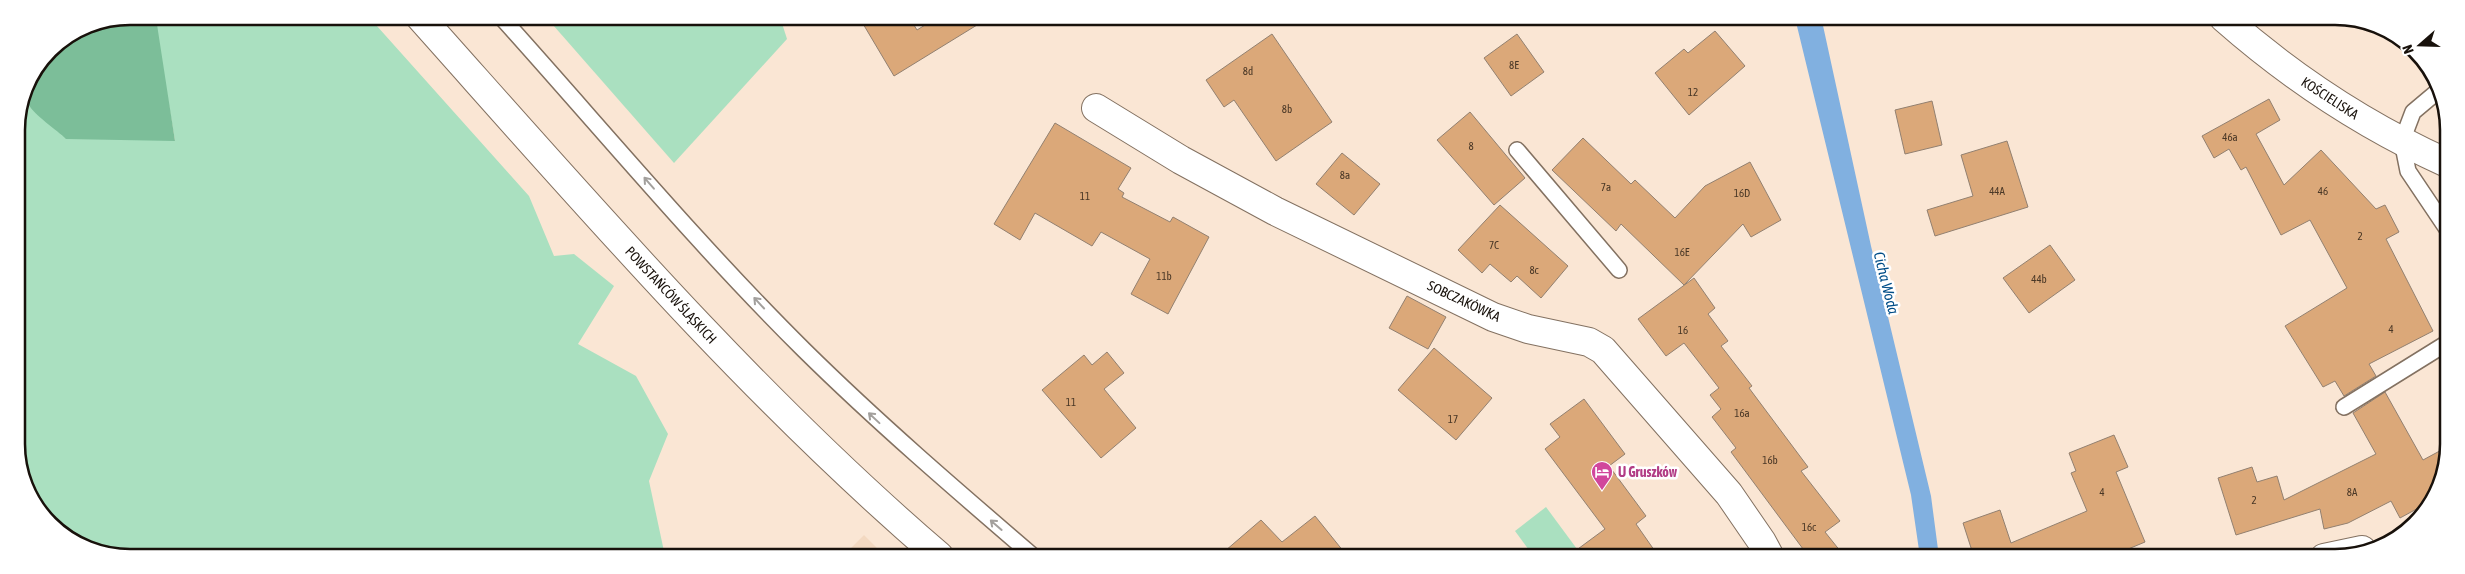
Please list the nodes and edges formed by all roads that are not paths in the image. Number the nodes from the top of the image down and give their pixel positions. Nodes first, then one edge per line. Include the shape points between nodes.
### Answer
1 (428, 25) edge
2 (508, 25) edge
3 (2233, 25) edge
4 (2434, 95) edge
5 (1096, 108) dead end
6 (2402, 141) junction
7 (1517, 150) dead end
8 (2440, 160) edge
9 (2440, 220) edge
10 (1619, 270) dead end
11 (2440, 347) edge
12 (2344, 407) dead end
13 (931, 549) edge
14 (1025, 549) edge
15 (1766, 549) edge

1 - 13 street, POWSTAŃCÓW ŚLĄSKICH via 599,218 763,393
14 -> 2 lane via 874,418 802,348 679,217
3 - 6 street, KOŚCIELISKA via 2317,90
4 - 6 lane via 2413,112
5 - 15 street, SOBCZAKÓWKA via 1181,160 1275,211 1493,316 1528,329 1589,342 1604,350 1729,494
6 - 8 street, KOŚCIELISKA
6 - 9 lane via 2408,171
7 - 10 lane
11 - 12 lane

